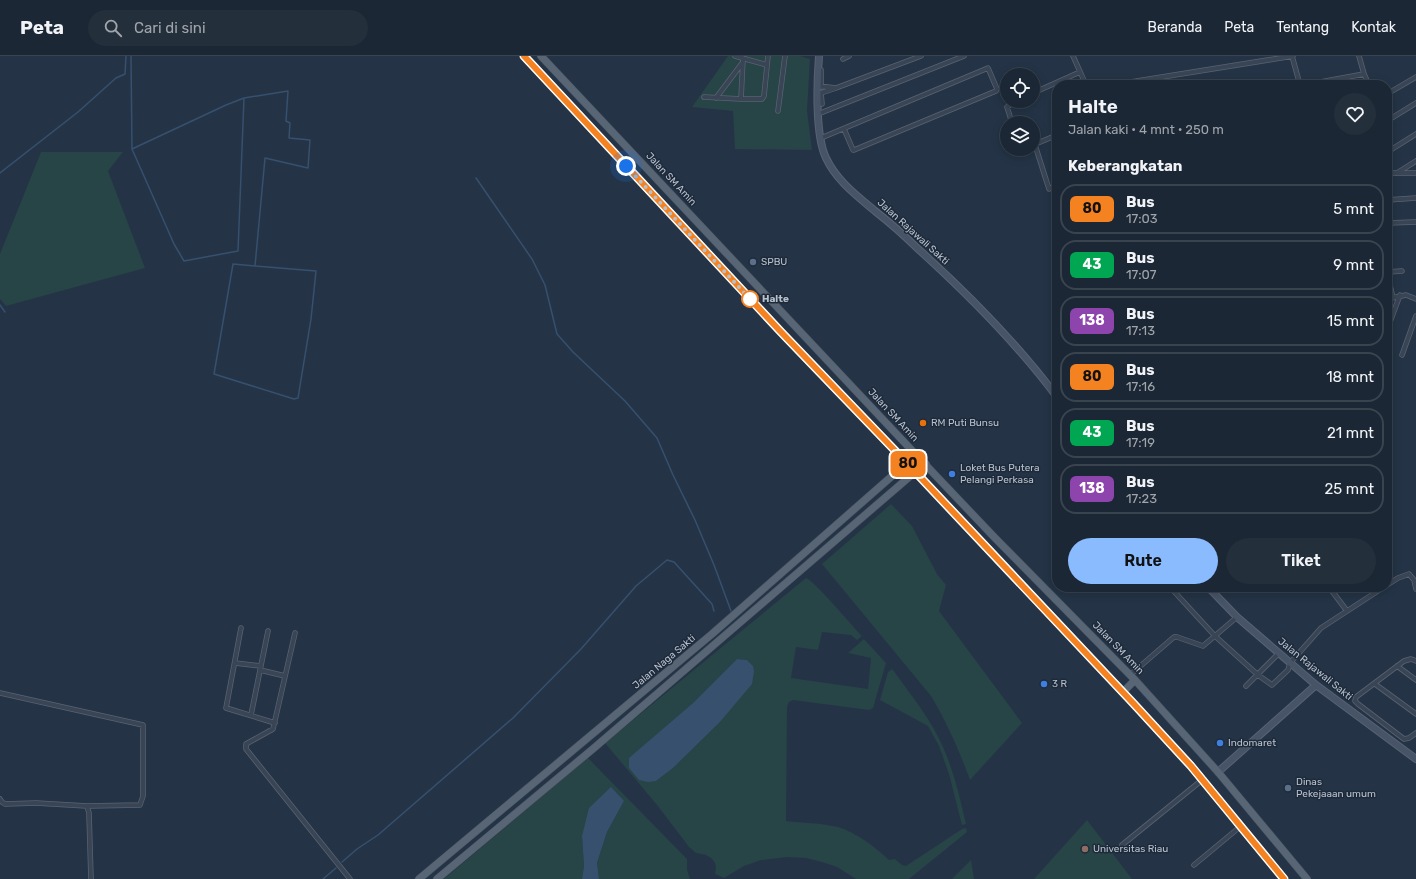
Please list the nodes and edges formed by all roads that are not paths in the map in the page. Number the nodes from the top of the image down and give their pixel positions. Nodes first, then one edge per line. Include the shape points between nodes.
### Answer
1 (524, 56) edge
2 (541, 56) edge
3 (735, 56) edge
4 (768, 56) edge
5 (785, 56) edge
6 (818, 56) edge
7 (849, 56) edge
8 (921, 56) edge
9 (964, 56) edge
10 (1073, 56) edge
11 (1292, 56) edge
12 (1359, 56) edge
13 (913, 57) edge
14 (843, 59) dead end
15 (743, 60) junction
16 (767, 65) junction
17 (821, 70) dead end
18 (1080, 72) junction
19 (1364, 74) junction
20 (1416, 77) edge
21 (1062, 80) edge
22 (1084, 80) edge
23 (1143, 80) edge
24 (1299, 80) edge
25 (1338, 80) edge
26 (1367, 80) edge
27 (1052, 85) edge
28 (819, 87) junction
29 (836, 88) junction
30 (1040, 90) edge
31 (1392, 91) edge
32 (819, 94) junction
33 (704, 97) dead end
34 (716, 98) junction
35 (741, 99) junction
36 (1416, 103) edge
37 (822, 104) dead end
38 (778, 111) dead end
39 (818, 114) junction
40 (1392, 119) edge
41 (844, 129) junction
42 (1416, 134) edge
43 (1052, 137) edge
44 (821, 138) junction
45 (1040, 142) edge
46 (1392, 149) edge
47 (1038, 156) edge
48 (1416, 161) edge
49 (1392, 173) edge
50 (1396, 173) junction
51 (1416, 173) edge
52 (1052, 187) edge
53 (1416, 198) edge
54 (1392, 200) edge
55 (1416, 222) edge
56 (1392, 223) edge
57 (1402, 271) dead end
58 (1392, 272) edge
59 (1392, 294) edge
60 (1400, 296) junction
61 (1393, 298) joint
62 (1416, 299) edge
63 (1416, 316) edge
64 (1392, 317) edge
65 (1402, 355) dead end
66 (1052, 391) edge
67 (873, 409) junction
68 (864, 419) junction
69 (916, 455) junction
70 (906, 462) junction
71 (926, 464) junction
72 (915, 472) junction
73 (1392, 582) edge
74 (1416, 588) edge
75 (1175, 592) edge
76 (1213, 592) edge
77 (1333, 592) edge
78 (1376, 592) edge
79 (1347, 611) junction
80 (1237, 616) junction
81 (242, 628) dead end
82 (268, 631) dead end
83 (295, 633) dead end
84 (1215, 636) junction
85 (1278, 654) junction
86 (1416, 661) edge
87 (235, 663) junction
88 (1290, 663) junction
89 (1397, 666) junction
90 (260, 668) junction
91 (1258, 675) junction
92 (285, 676) junction
93 (1133, 677) junction
94 (1416, 680) edge
95 (1375, 684) junction
96 (1316, 685) junction
97 (1246, 686) dead end
98 (1123, 692) junction
99 (0, 693) edge
100 (1416, 714) edge
101 (251, 715) junction
102 (274, 723) junction
103 (1383, 723) junction
104 (1378, 731) junction
105 (1416, 732) edge
106 (1416, 759) edge
107 (1218, 772) junction
108 (1202, 780) junction
109 (0, 799) edge
110 (87, 806) junction
111 (1241, 826) junction
112 (1122, 845) dead end
113 (1194, 865) dead end
114 (91, 879) edge
115 (350, 879) edge
116 (419, 879) edge
117 (437, 879) edge
118 (1284, 879) edge
119 (1307, 879) edge

1 - 68 main road
2 - 67 main road, Jalan SM Amin
3 - 15 street
4 - 16 street
5 - 38 street
6 - 28 main road, Jalan Rajawali Sakti
7 - 14 street
8 - 13 street
9 - 39 street
10 - 18 street
11 - 23 street
11 - 24 street
12 - 19 street
13 - 29 street
15 - 16 street
15 - 34 street
15 - 35 street
16 - 35 street via 763,98
17 - 28 street
18 - 21 street
18 - 22 street
19 - 25 street
19 - 26 street
20 - 31 street
27 - 30 street
28 - 29 street
28 - 32 main road, Jalan Rajawali Sakti
29 - 32 street
32 - 37 street
32 - 39 main road, Jalan Rajawali Sakti
33 - 34 street
34 - 35 street
36 - 40 street
39 - 44 main road, Jalan Rajawali Sakti
41 - 41 street via 988,68 997,89 854,150
41 - 44 street
42 - 46 street
43 - 45 street
44 - 66 main road, Jalan Rajawali Sakti via 825,156 838,178 918,248 986,314
47 - 52 street via 1049,188
48 - 50 street
49 - 50 street
50 - 51 street
53 - 54 street
55 - 56 street
57 - 58 street
59 - 61 street
60 - 61 street
60 - 62 street via 1406,295
60 - 64 street
63 - 65 street
67 - 68 main road
67 - 69 main road, Jalan SM Amin
68 - 70 main road
69 - 70 main road, Jalan Naga Sakti
69 - 71 main road, Jalan SM Amin
70 - 72 main road
70 - 116 main road, Jalan Naga Sakti via 712,634
71 - 72 main road, Jalan Naga Sakti
71 - 93 main road, Jalan SM Amin via 996,539
72 - 98 main road
72 - 117 main road, Jalan Naga Sakti via 594,748
73 - 74 street via 1409,574
75 - 84 street
76 - 80 main road, Jalan Rajawali Sakti
77 - 79 street
78 - 79 street
79 - 88 street via 1321,628
80 - 84 street
80 - 85 main road, Jalan Rajawali Sakti
81 - 87 street
82 - 90 street
83 - 92 street
84 - 91 street
84 - 93 street via 1203,646 1174,637
85 - 88 main road, Jalan Rajawali Sakti
85 - 91 street
86 - 89 street via 1408,660
87 - 90 street
87 - 101 street via 226,708
88 - 91 street via 1288,670 1274,684
88 - 96 main road, Jalan Rajawali Sakti
89 - 94 street
89 - 95 street
90 - 92 street
90 - 101 street
91 - 97 street
92 - 102 street
93 - 98 main road
93 - 107 main road, Jalan SM Amin
95 - 100 street
95 - 103 street via 1356,697 1355,701
96 - 104 main road, Jalan Rajawali Sakti
96 - 107 main road
98 - 108 main road
99 - 110 street via 143,725 144,796 140,805
101 - 102 street
102 - 115 street via 273,729 246,744 246,749
103 - 104 street
103 - 105 street via 1404,739
104 - 106 main road, Jalan Rajawali Sakti
107 - 119 main road, Jalan SM Amin
108 - 111 main road
108 - 112 street
109 - 110 street via 5,804
110 - 114 street
111 - 113 street
111 - 118 main road

